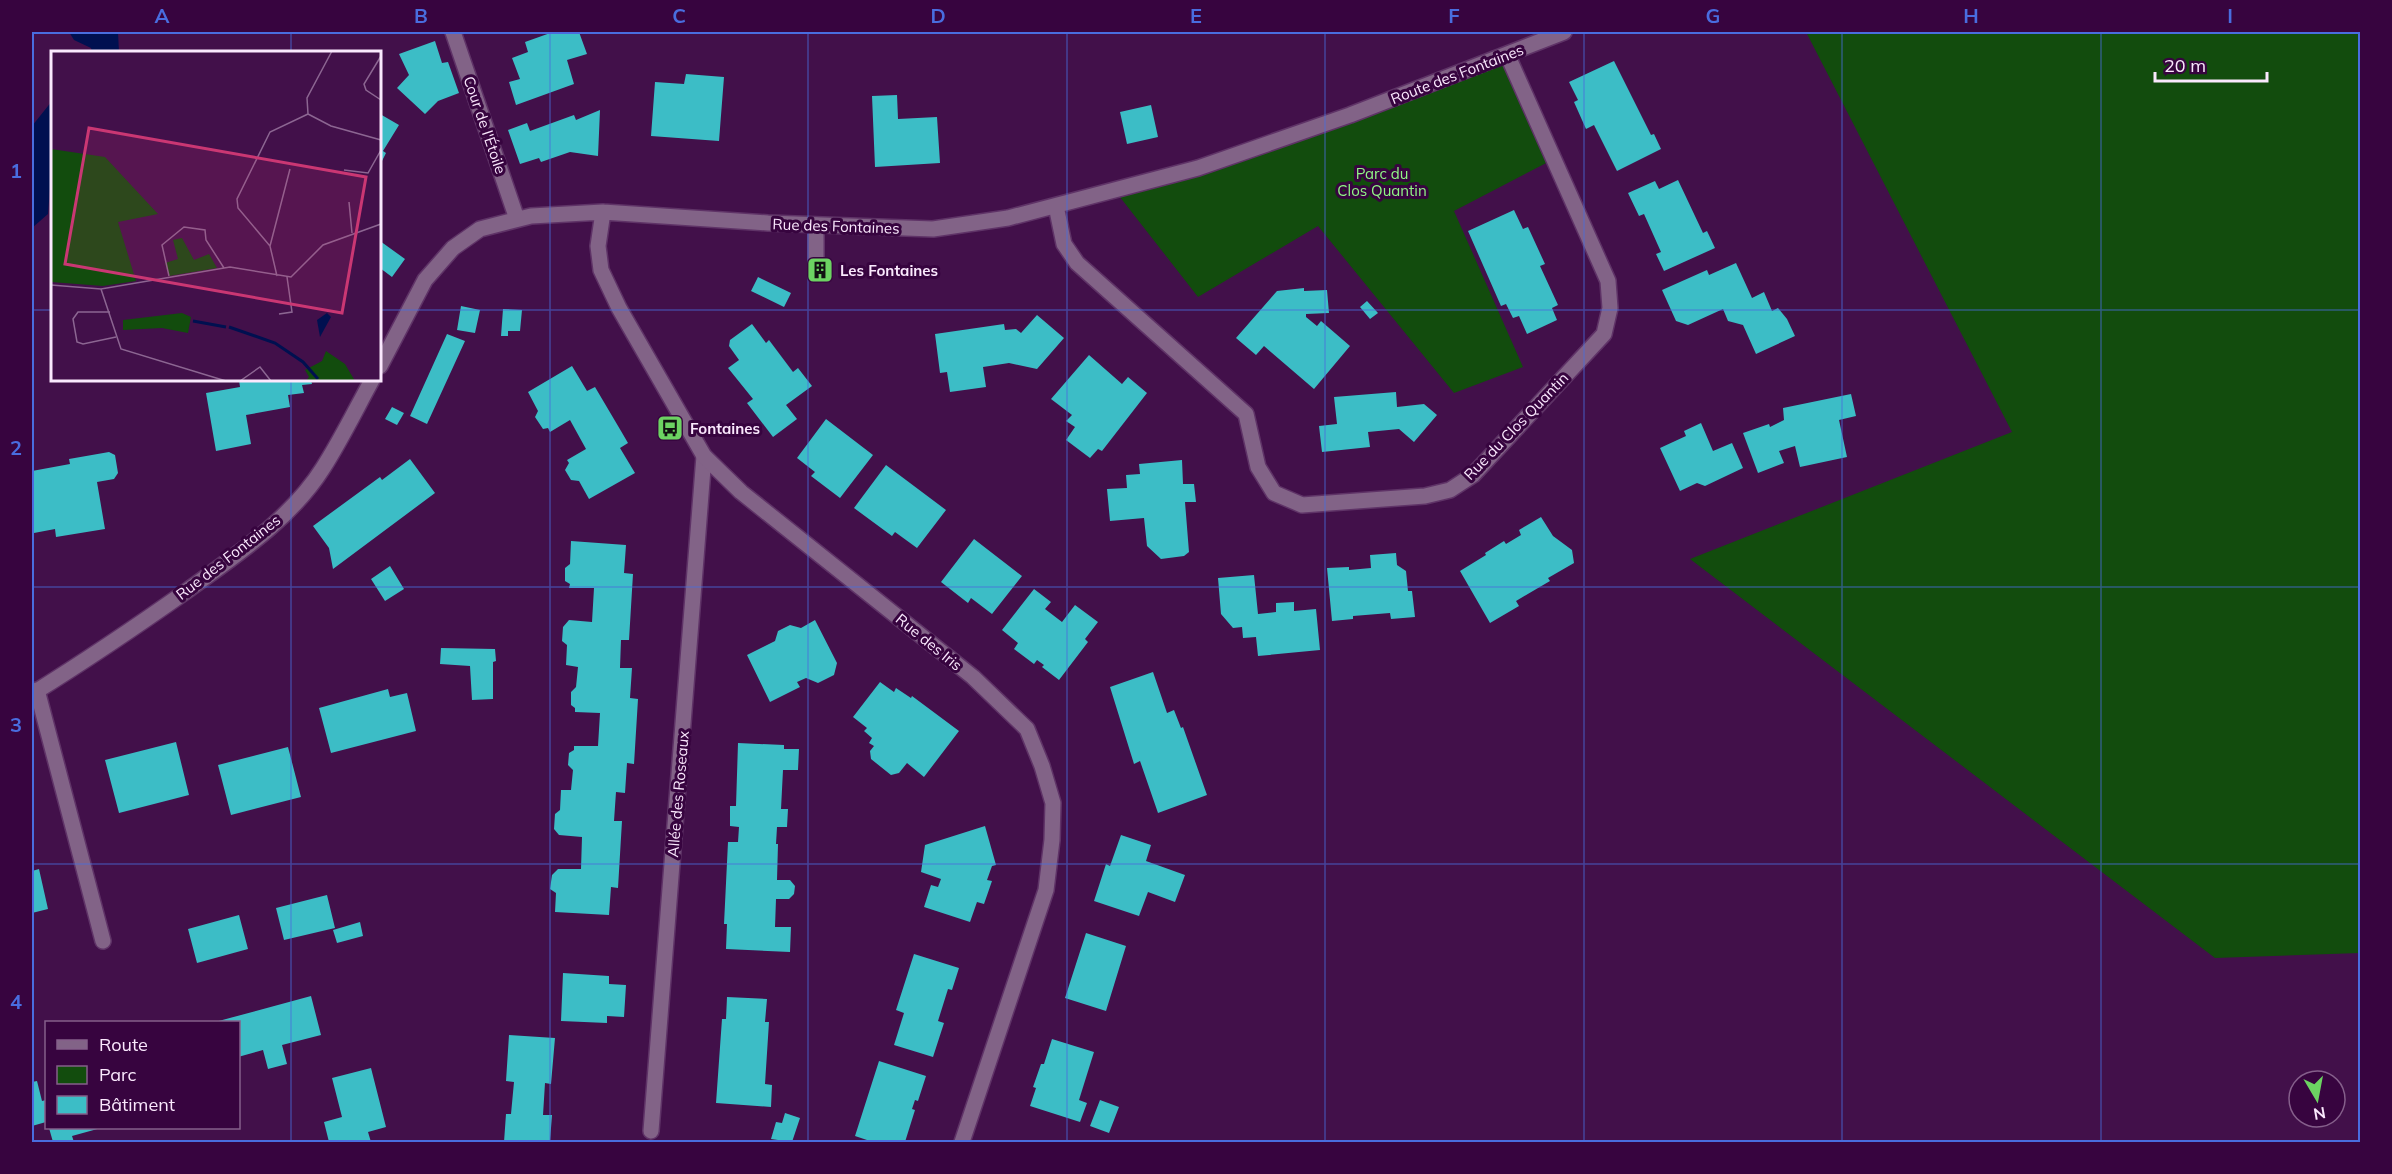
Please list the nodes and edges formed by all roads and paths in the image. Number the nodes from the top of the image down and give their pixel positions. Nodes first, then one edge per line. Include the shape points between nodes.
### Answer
1 (453, 32) edge
2 (1564, 32) edge
3 (1507, 54) junction
4 (1350, 116) joint
5 (1056, 206) junction
6 (603, 212) junction
7 (517, 219) junction
8 (816, 225) junction
9 (816, 262) dead end
10 (381, 364) edge
11 (371, 381) edge
12 (704, 456) junction
13 (34, 692) edge
14 (104, 941) dead end
15 (651, 1131) dead end
16 (962, 1143) edge

1 - 7 street, Cour de l'Étoile
2 - 3 street, Route des Fontaines
3 - 4 street, Route des Fontaines
3 - 5 street, Rue du Clos Quantin via 1608,281 1610,308 1604,334 1473,475 1450,490 1425,496 1302,505 1274,493 1258,467 1246,414 1077,263 1064,244
4 - 5 street, Rue des Fontaines via 1198,168
5 - 8 street, Rue des Fontaines via 933,229
6 - 7 street, Rue des Fontaines
6 - 8 street, Rue des Fontaines
6 - 12 street, Rue des Iris via 598,246 601,270
7 - 10 street, Rue des Fontaines via 480,229 453,248 425,280
8 - 9 street
11 - 13 street, Rue des Fontaines via 323,468 290,508 210,574 103,650
12 - 15 street, Allée des Roseaux
12 - 16 street, Rue des Iris via 741,492 973,677 1027,729 1042,766 1053,803 1046,890
13 - 14 street, Rue des Fontaines

